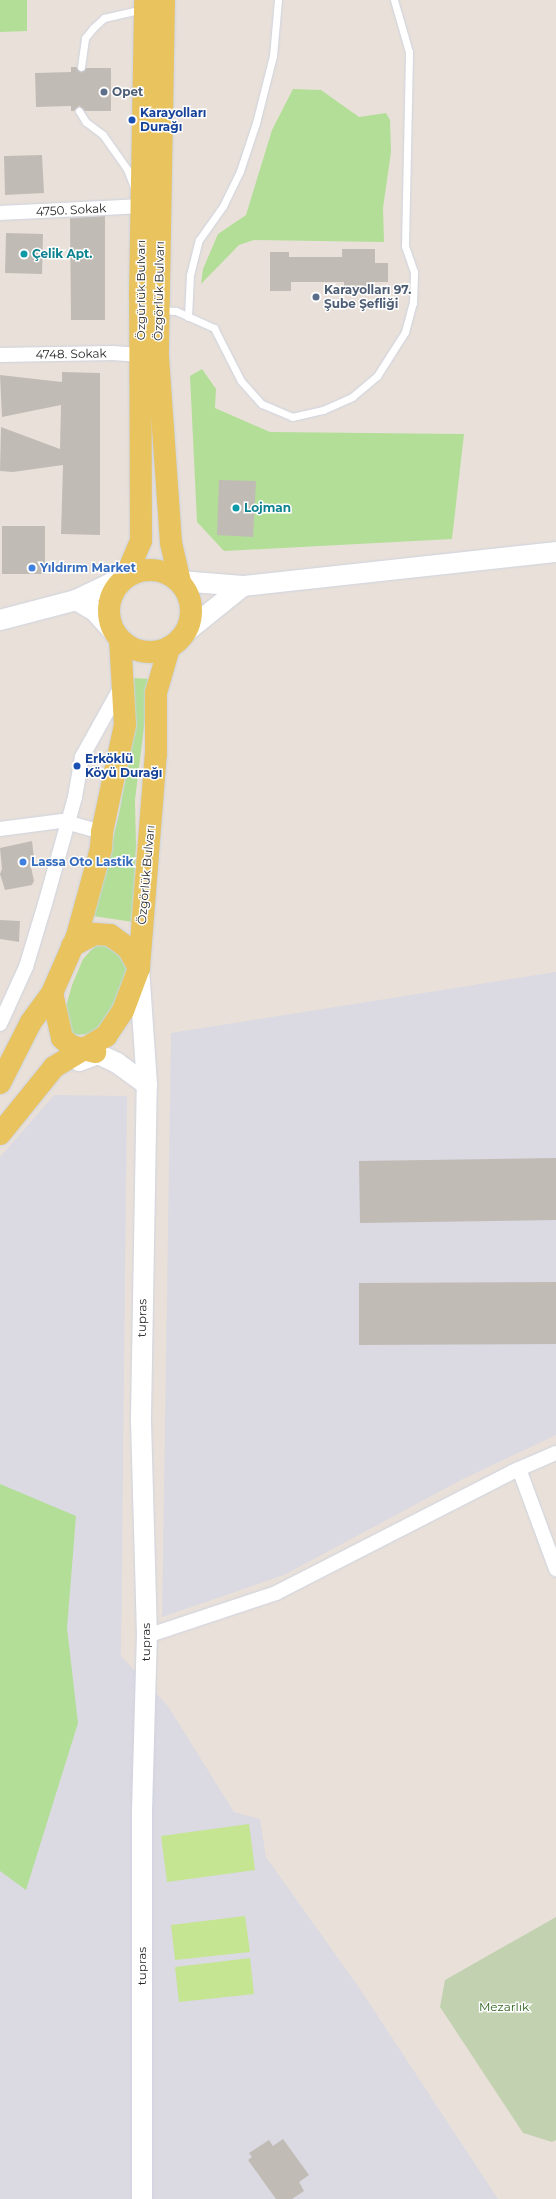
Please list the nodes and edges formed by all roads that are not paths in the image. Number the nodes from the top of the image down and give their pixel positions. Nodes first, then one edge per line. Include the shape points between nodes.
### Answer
1 (278, 0) edge
2 (394, 0) edge
3 (152, 3) edge
4 (81, 68) dead end
5 (79, 111) dead end
6 (142, 206) junction
7 (0, 213) edge
8 (158, 310) junction
9 (188, 317) junction
10 (0, 355) edge
11 (142, 355) junction
12 (556, 552) edge
13 (126, 576) junction
14 (180, 581) junction
15 (243, 586) junction
16 (76, 600) junction
17 (0, 620) edge
18 (187, 631) junction
19 (120, 639) junction
20 (169, 648) junction
21 (124, 683) junction
22 (68, 822) junction
23 (0, 829) edge
24 (102, 832) junction
25 (72, 946) junction
26 (139, 968) junction
27 (52, 993) junction
28 (0, 1024) edge
29 (93, 1051) junction
30 (0, 1083) edge
31 (147, 1085) junction
32 (0, 1134) edge
33 (556, 1453) edge
34 (519, 1469) junction
35 (556, 1569) edge
36 (146, 1636) junction
37 (142, 2199) edge

1 - 9 lane via 273,56 263,101 240,171 223,206 199,240 190,275
2 - 9 lane via 409,52 405,246 414,272 413,303 405,332 377,376 352,397 323,410 292,417 262,404 241,381 214,328
3 - 4 lane via 104,18 93,28 85,38
3 - 6 main road, Özgürlük Bulvarı
3 - 8 main road, Özgörlük Bulvarı
5 - 6 lane via 86,122 103,135 127,169
6 - 7 street, 4750. Sokak
6 - 11 main road, Özgürlük Bulvarı
8 - 9 lane via 176,311
8 - 14 main road, Özgörlük Bulvarı via 158,357 171,543
10 - 11 street, 4748. Sokak
11 - 13 main road, Özgürlük Bulvarı via 141,541
12 - 15 street
13 - 14 main road via 136,571 160,570
13 - 16 street
13 - 19 main road via 116,586 110,599 110,620
14 - 15 street
14 - 18 main road via 188,592 192,605
15 - 18 street
16 - 17 street
16 - 19 street via 95,611
18 - 20 main road
19 - 20 main road via 138,650 159,652
19 - 21 main road
20 - 26 main road, Özgörlük Bulvarı via 156,692 156,754
21 - 22 street via 82,757
21 - 24 main road via 125,725
22 - 23 street
22 - 24 street
22 - 28 street via 26,967
24 - 25 main road via 101,848
25 - 26 main road via 95,934 110,935 128,948
25 - 27 main road
26 - 29 main road, Özgörlük Bulvarı via 123,1011
26 - 31 street, tupras
27 - 29 main road via 62,1038 71,1046
27 - 30 main road via 31,1022
29 - 31 street via 117,1062
29 - 32 main road, Özgörlük Bulvarı via 54,1067
31 - 36 street, tupras via 141,1416
33 - 34 street
34 - 35 street
34 - 36 street via 276,1593
36 - 37 street, tupras via 142,1811

